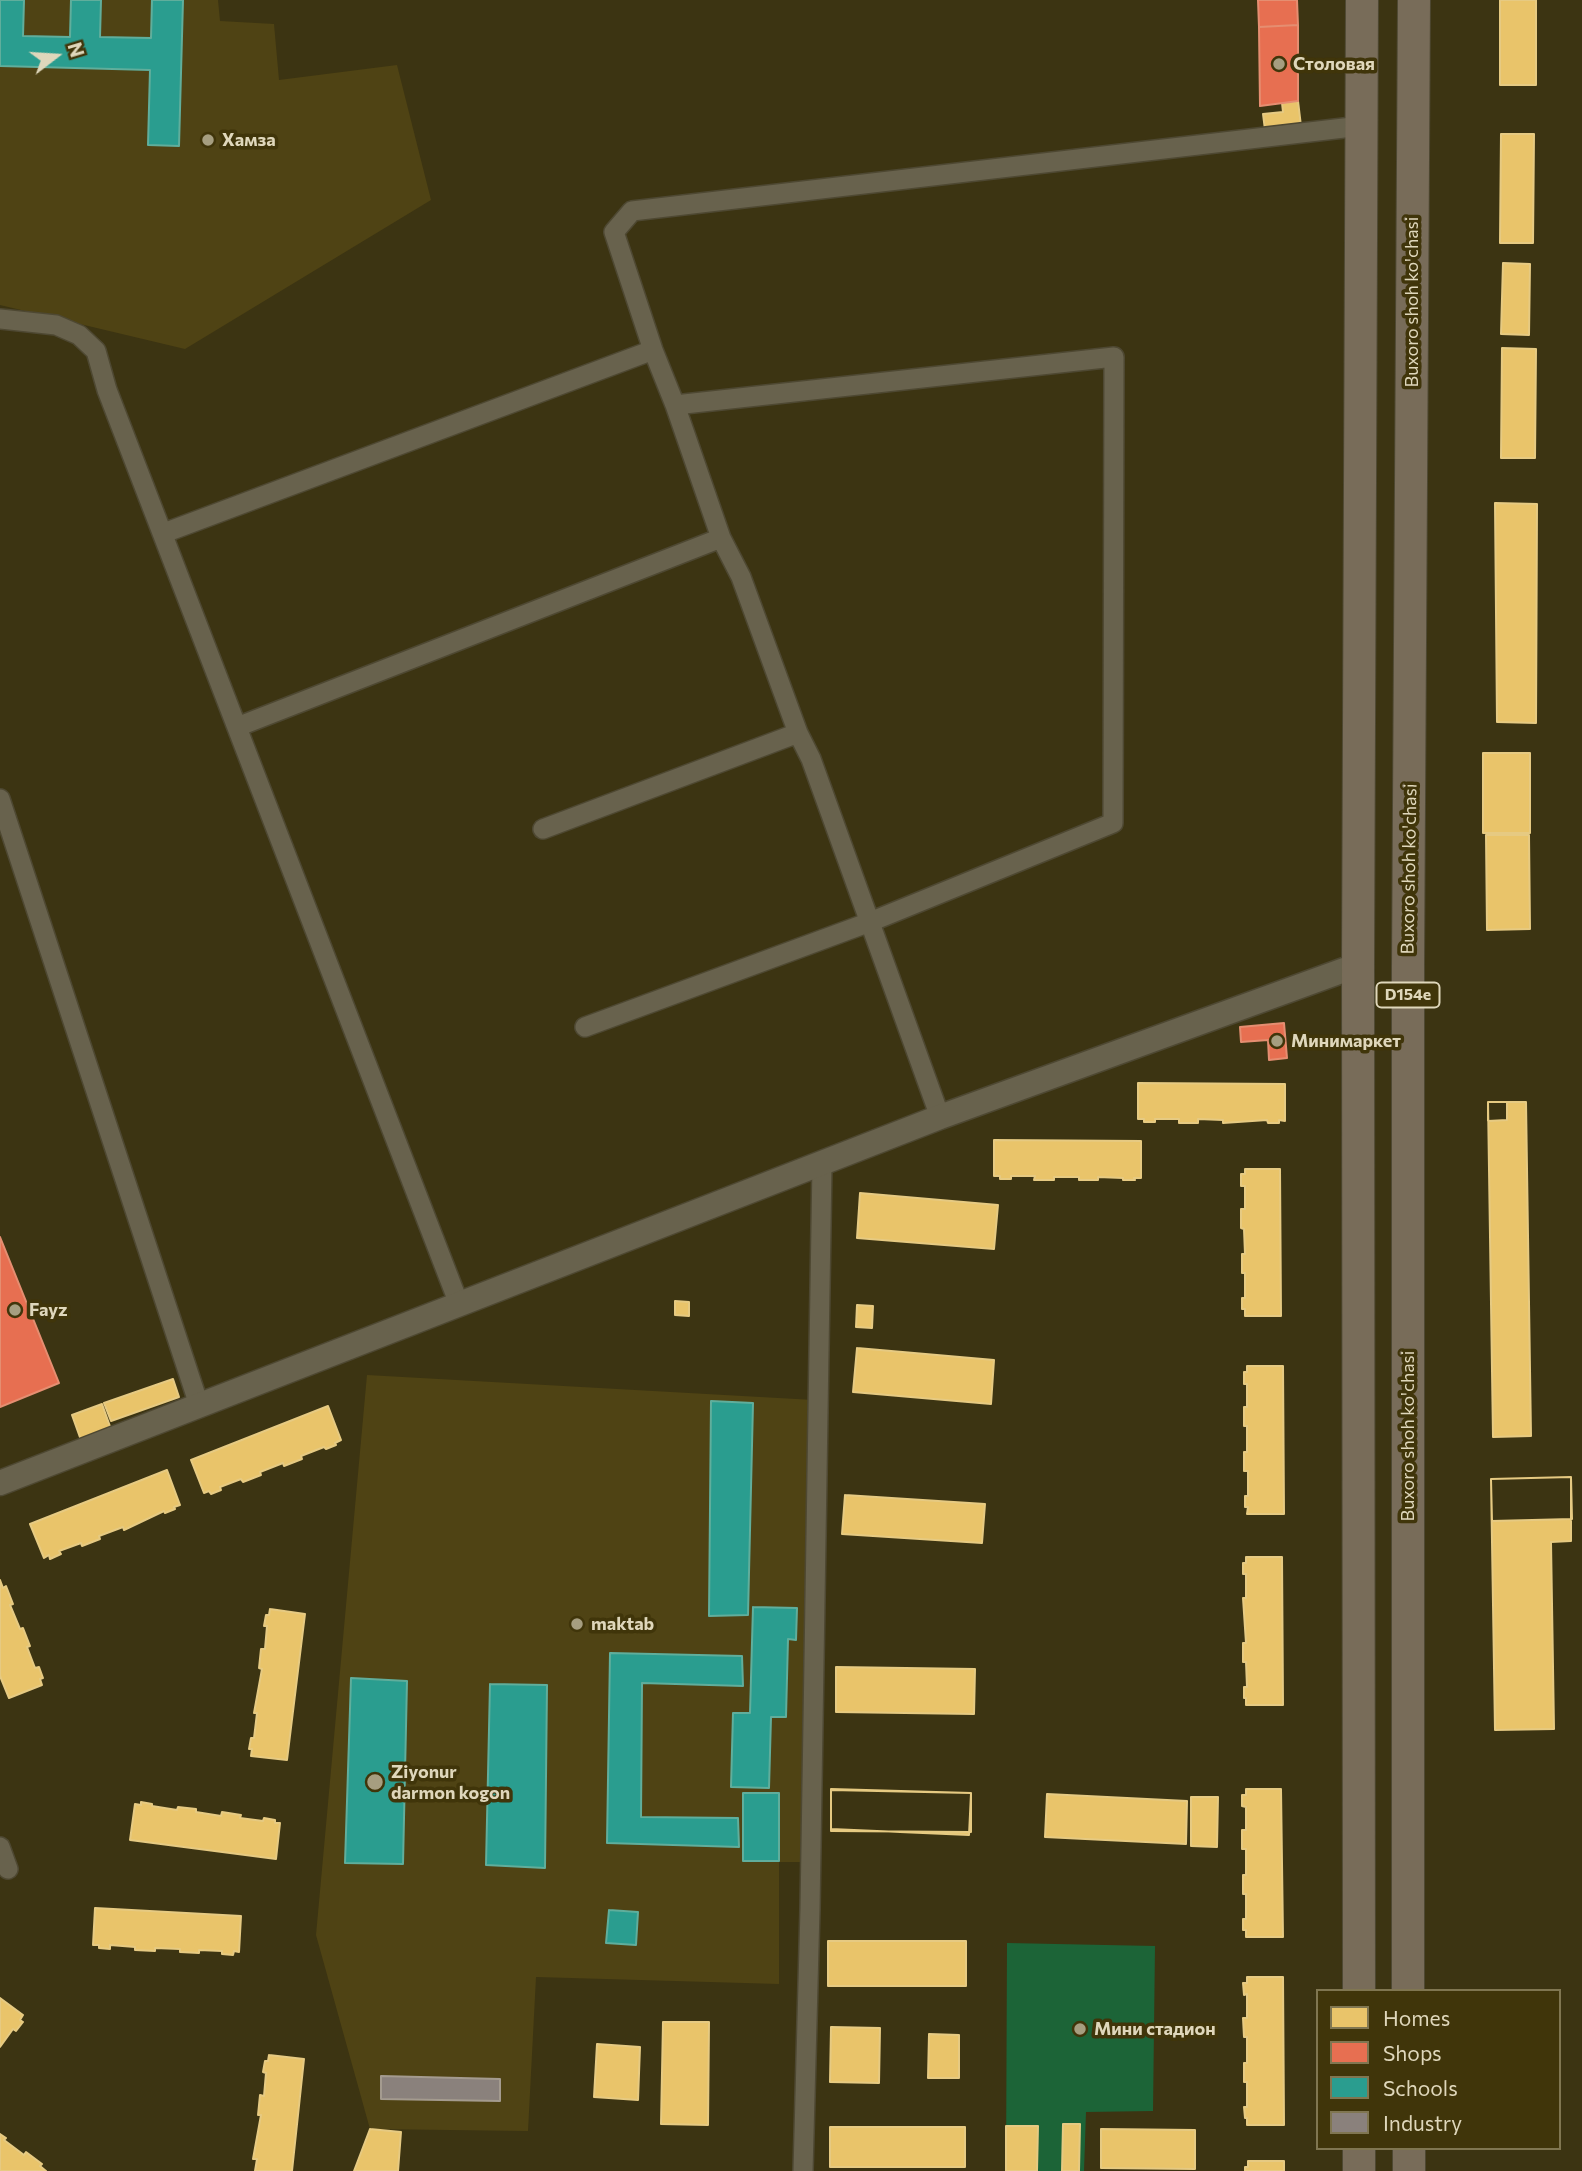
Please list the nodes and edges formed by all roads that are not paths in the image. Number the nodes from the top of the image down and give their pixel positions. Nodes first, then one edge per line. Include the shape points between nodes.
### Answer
1 (1362, 0) edge
2 (1414, 0) edge
3 (1360, 126) junction
4 (0, 319) edge
5 (653, 350) junction
6 (675, 405) junction
7 (164, 533) junction
8 (721, 538) junction
9 (237, 727) junction
10 (798, 733) junction
11 (0, 799) edge
12 (543, 829) dead end
13 (870, 922) junction
14 (1358, 965) junction
15 (585, 1027) dead end
16 (940, 1117) junction
17 (822, 1164) junction
18 (459, 1304) junction
19 (199, 1405) junction
20 (0, 1483) edge
21 (0, 1847) edge
22 (8, 1869) dead end
23 (1359, 1989) edge
24 (1409, 1989) edge
25 (1359, 2150) edge
26 (1409, 2150) edge
27 (803, 2171) edge
28 (1359, 2171) edge
29 (1409, 2171) edge

1 - 3 main road, D154e
2 - 24 main road, Buxoro shoh ko'chasi / D154e via 1408,953
3 - 5 street via 632,211 614,233
3 - 14 main road, D154e
4 - 7 street via 56,325 79,335 96,351
5 - 6 street
5 - 7 street
6 - 8 street
6 - 13 street via 1114,356 1113,823
7 - 9 street
8 - 9 street
8 - 10 street via 741,577
9 - 18 street
10 - 12 street
10 - 13 street
11 - 19 street
13 - 15 street
13 - 16 street
14 - 16 street
14 - 23 main road, D154e
16 - 17 street
17 - 18 street
17 - 27 street
18 - 19 street
19 - 20 street
21 - 22 street
25 - 28 main road
26 - 29 main road

